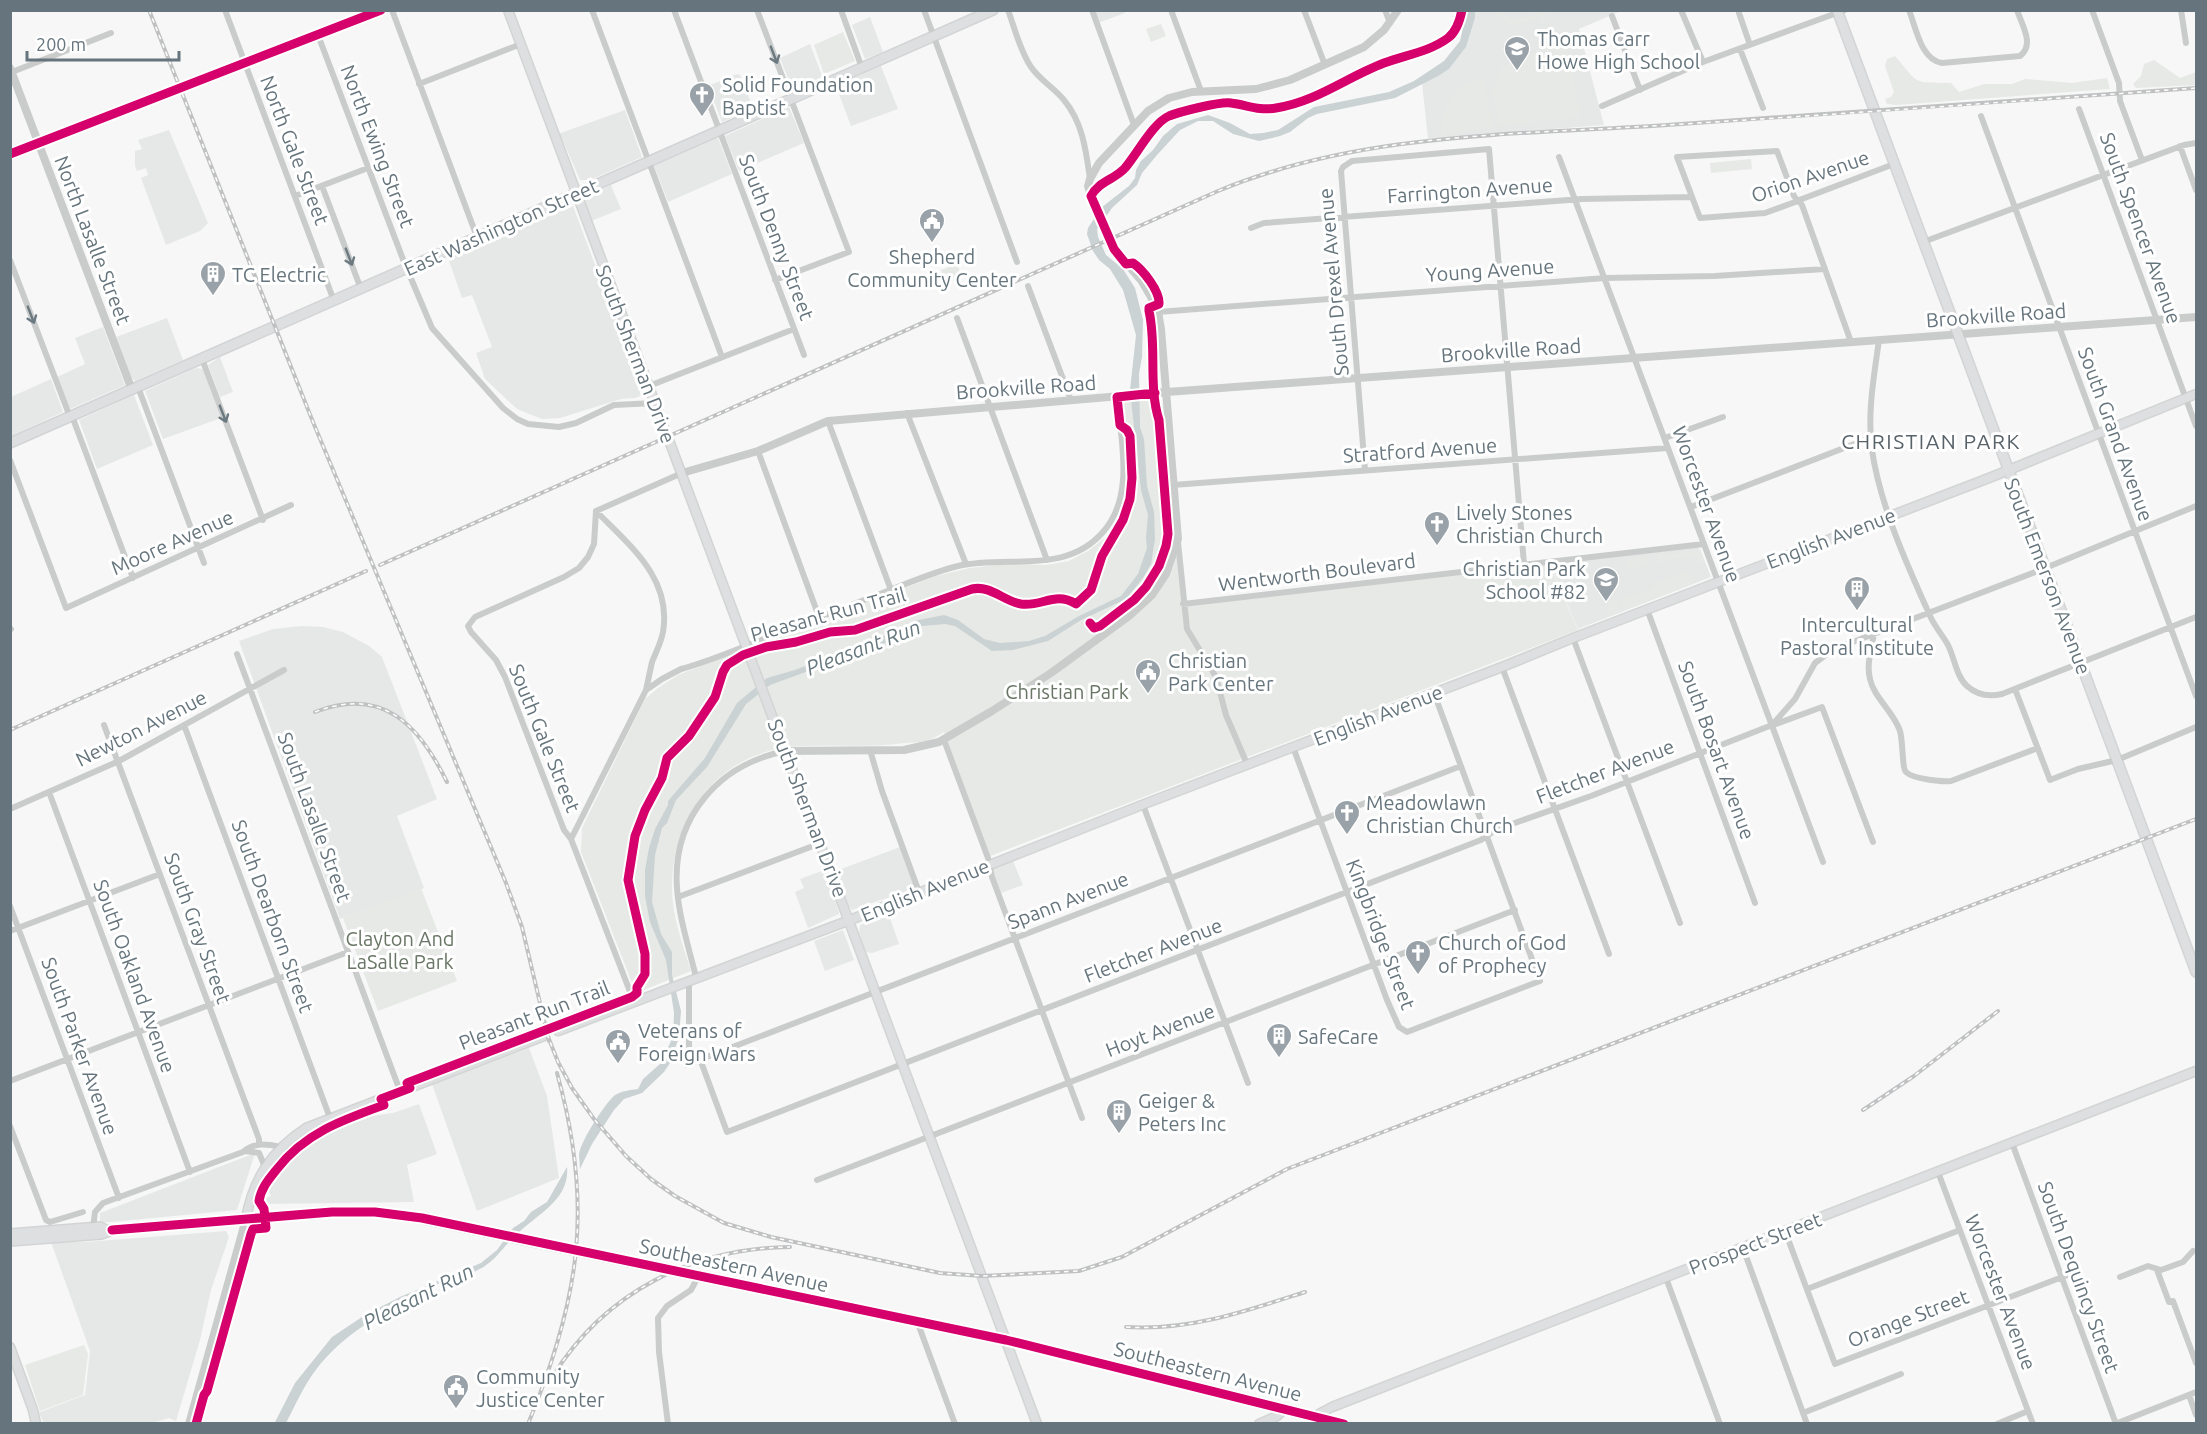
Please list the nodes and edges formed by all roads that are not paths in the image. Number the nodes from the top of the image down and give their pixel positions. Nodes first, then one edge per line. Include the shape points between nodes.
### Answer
1 (225, 10) edge
2 (381, 10) edge
3 (392, 10) edge
4 (508, 10) edge
5 (592, 10) edge
6 (674, 10) edge
7 (757, 10) edge
8 (841, 10) edge
9 (924, 10) edge
10 (993, 10) edge
11 (1008, 10) edge
12 (1092, 10) edge
13 (1171, 10) edge
14 (1304, 10) edge
15 (1385, 10) edge
16 (1398, 10) edge
17 (1681, 10) edge
18 (1909, 10) edge
19 (2017, 10) edge
20 (2092, 10) edge
21 (2181, 10) edge
22 (1840, 11) edge
23 (1739, 13) dead end
24 (1612, 16) dead end
25 (1390, 23) junction
26 (111, 33) dead end
27 (318, 35) junction
28 (934, 36) junction
29 (2186, 43) dead end
30 (520, 44) junction
31 (1750, 45) junction
32 (1740, 49) junction
33 (1703, 62) junction
34 (245, 64) junction
35 (1325, 65) junction
36 (862, 68) junction
37 (11, 70) edge
38 (419, 84) junction
39 (1640, 90) junction
40 (1201, 91) junction
41 (790, 99) junction
42 (1602, 106) dead end
43 (1762, 108) dead end
44 (2079, 109) dead end
45 (1981, 116) dead end
46 (1134, 125) junction
47 (719, 131) junction
48 (39, 143) junction
49 (2196, 143) edge
50 (2180, 146) junction
51 (10, 154) edge
52 (1559, 157) dead end
53 (2142, 160) junction
54 (648, 162) junction
55 (1894, 164) junction
56 (368, 168) junction
57 (2104, 175) junction
58 (1090, 179) junction
59 (322, 186) junction
60 (2196, 190) edge
61 (576, 194) junction
62 (294, 196) junction
63 (1692, 197) junction
64 (1575, 199) junction
65 (1798, 201) junction
66 (1494, 205) junction
67 (2015, 208) junction
68 (1343, 216) junction
69 (1251, 228) dead end
70 (477, 237) junction
71 (1923, 242) junction
72 (10, 260) edge
73 (1017, 262) dead end
74 (406, 269) junction
75 (1825, 269) junction
76 (1605, 278) junction
77 (775, 280) junction
78 (1028, 286) dead end
79 (1500, 286) junction
80 (361, 289) junction
81 (1350, 298) junction
82 (334, 301) junction
83 (1158, 312) junction
84 (2196, 317) edge
85 (957, 318) dead end
86 (2157, 320) junction
87 (2060, 327) junction
88 (794, 329) junction
89 (1957, 334) junction
90 (1878, 340) junction
91 (1851, 342) junction
92 (804, 355) dead end
93 (722, 357) junction
94 (1635, 357) junction
95 (202, 359) junction
96 (1507, 367) junction
97 (1357, 378) junction
98 (649, 386) junction
99 (135, 389) junction
100 (1167, 392) junction
101 (2196, 394) edge
102 (1117, 397) junction
103 (2186, 398) junction
104 (1071, 400) junction
105 (655, 403) junction
106 (990, 406) junction
107 (908, 413) junction
108 (71, 417) junction
109 (1723, 417) dead end
110 (828, 421) junction
111 (2196, 426) edge
112 (2098, 434) junction
113 (1665, 438) junction
114 (1870, 438) junction
115 (10, 443) edge
116 (1668, 447) junction
117 (758, 452) junction
118 (1515, 459) junction
119 (10, 460) edge
120 (1365, 470) junction
121 (2008, 470) junction
122 (682, 473) junction
123 (1173, 485) junction
124 (291, 505) dead end
125 (2196, 506) edge
126 (1691, 507) junction
127 (596, 511) junction
128 (1889, 516) junction
129 (263, 520) junction
130 (2135, 531) junction
131 (1178, 539) junction
132 (1704, 544) junction
133 (199, 549) junction
134 (1047, 560) junction
135 (204, 562) dead end
136 (966, 564) junction
137 (1524, 564) junction
138 (2045, 568) junction
139 (133, 578) junction
140 (1719, 582) junction
141 (891, 590) junction
142 (1183, 604) junction
143 (1647, 609) junction
144 (1929, 612) junction
145 (819, 617) junction
146 (2196, 617) edge
147 (2171, 628) junction
148 (1874, 633) junction
149 (1574, 638) junction
150 (746, 646) junction
151 (237, 654) dead end
152 (2081, 664) junction
153 (1502, 667) junction
154 (284, 670) dead end
155 (250, 689) junction
156 (2015, 689) junction
157 (646, 690) junction
158 (1434, 693) junction
159 (2196, 696) edge
160 (104, 725) dead end
161 (184, 725) junction
162 (1773, 725) junction
163 (2196, 727) edge
164 (944, 740) junction
165 (1293, 747) junction
166 (2038, 747) junction
167 (870, 750) junction
168 (786, 751) junction
169 (1700, 753) junction
170 (2117, 760) junction
171 (119, 761) junction
172 (1247, 764) junction
173 (1461, 766) junction
174 (1628, 781) junction
175 (49, 792) junction
176 (1143, 805) junction
177 (10, 809) edge
178 (1555, 809) junction
179 (1321, 820) junction
180 (1488, 836) junction
181 (571, 839) junction
182 (1873, 842) dead end
183 (821, 843) junction
184 (1823, 862) dead end
185 (990, 865) junction
186 (160, 874) junction
187 (1171, 878) junction
188 (919, 892) junction
189 (1347, 892) junction
190 (678, 897) junction
191 (89, 901) junction
192 (1755, 903) dead end
193 (10, 906) edge
194 (1515, 910) junction
195 (850, 920) junction
196 (1680, 922) dead end
197 (18, 928) junction
198 (10, 931) edge
199 (1015, 938) junction
200 (1198, 950) junction
201 (348, 952) junction
202 (1609, 954) dead end
203 (1374, 964) junction
204 (2196, 972) edge
205 (279, 979) junction
206 (689, 980) junction
207 (876, 993) junction
208 (634, 1002) junction
209 (209, 1005) junction
210 (1042, 1011) junction
211 (1225, 1022) junction
212 (558, 1031) dead end
213 (138, 1032) junction
214 (544, 1036) dead end
215 (700, 1059) junction
216 (68, 1060) junction
217 (904, 1064) junction
218 (687, 1065) dead end
219 (2196, 1071) edge
220 (10, 1081) edge
221 (1069, 1083) junction
222 (1248, 1083) dead end
223 (400, 1091) junction
224 (330, 1118) junction
225 (1082, 1118) dead end
226 (10, 1126) edge
227 (930, 1137) junction
228 (2012, 1143) junction
229 (259, 1144) junction
230 (281, 1147) junction
231 (244, 1151) junction
232 (265, 1167) junction
233 (190, 1172) junction
234 (1938, 1172) junction
235 (817, 1180) dead end
236 (119, 1198) junction
237 (83, 1212) dead end
238 (246, 1219) junction
239 (93, 1228) junction
240 (1785, 1230) junction
241 (1960, 1230) junction
242 (108, 1231) junction
243 (10, 1234) edge
244 (10, 1241) edge
245 (1743, 1248) junction
246 (2193, 1251) dead end
247 (2157, 1270) junction
248 (2078, 1271) dead end
249 (698, 1277) junction
250 (2120, 1277) dead end
251 (1666, 1278) junction
252 (2061, 1278) junction
253 (1807, 1290) junction
254 (1988, 1305) junction
255 (917, 1321) junction
256 (1006, 1340) junction
257 (10, 1347) edge
258 (2194, 1352) edge
259 (2196, 1363) edge
260 (1901, 1374) dead end
261 (2196, 1392) edge
262 (2189, 1395) junction
263 (2028, 1411) junction
264 (1803, 1413) junction
265 (2196, 1415) edge
266 (1280, 1416) edge
267 (1315, 1416) junction
268 (2116, 1423) edge
269 (36, 1424) edge
270 (189, 1424) edge
271 (668, 1424) edge
272 (955, 1424) edge
273 (1037, 1424) edge
274 (1259, 1424) edge
275 (1344, 1424) edge
276 (1720, 1424) edge
277 (1807, 1424) edge
278 (1997, 1424) edge
279 (2033, 1424) edge

1 - 34 street, North Gale Street
2 - 27 main road
3 - 38 street
4 - 30 main road, South Sherman Drive
5 - 54 street
6 - 47 street, South Denny Street
7 -> 41 street
8 - 36 street
9 - 28 street
10 - 28 main road, East Washington Street
11 - 58 street via 1029,63 1065,101 1077,120
12 - 46 street
13 - 40 street
14 - 35 street
15 - 25 street
16 - 25 street
17 - 33 street
18 - 19 street via 1926,53 1931,60 1942,63 2022,55 2028,40
20 - 53 street
21 - 29 street
22 - 31 street
22 - 55 main road, South Emerson Avenue
23 - 31 street
24 - 39 street
25 - 35 street via 1366,45
26 - 37 street
27 - 34 main road
27 - 56 street, North Ewing Street
28 - 36 main road, East Washington Street
28 - 73 street
30 - 38 street
30 - 61 main road, South Sherman Drive
31 - 32 street
32 - 33 street
32 - 43 street
33 - 39 street
34 - 48 main road
34 - 62 street, North Gale Street
35 - 40 street via 1265,87
36 - 41 main road, East Washington Street
37 - 48 street, North Lasalle Street
38 - 70 street
39 - 42 street
40 - 46 street via 1168,99
41 - 47 main road, East Washington Street
41 - 77 street via 849,252
44 - 57 street, South Spencer Avenue
45 - 67 street, South Grand Avenue
46 - 58 street
47 - 54 main road, East Washington Street
47 - 77 street, South Denny Street
48 - 51 main road
48 - 99 street, North Lasalle Street
49 - 50 street
50 - 53 street
50 - 60 street
52 - 64 street, Worcester Avenue
53 - 57 street
54 - 61 main road, East Washington Street
54 - 93 street
55 - 65 street, Orion Avenue
55 - 71 main road, South Emerson Avenue
56 - 59 street
56 - 74 street, North Ewing Street
57 - 67 street
57 - 86 street, South Spencer Avenue
58 - 83 street via 1089,191 1109,240 1145,286
59 - 62 street
59 -> 80 street
61 - 70 main road, East Washington Street
61 - 98 main road, South Sherman Drive
62 - 82 street, North Gale Street
63 - 64 street, Farrington Avenue
63 - 65 street, Orion Avenue via 1700,218 1765,213
63 - 65 street via 1677,157 1777,152
64 - 66 street, Farrington Avenue
64 - 76 street, Worcester Avenue
65 - 75 street
66 - 68 street, Farrington Avenue
66 - 68 street, South Drexel Avenue via 1489,148 1352,161 1341,171
66 - 79 street
67 - 71 street
67 - 87 street, South Grand Avenue
68 - 69 street, Farrington Avenue via 1264,223
68 - 81 street, South Drexel Avenue
70 - 74 main road, East Washington Street
71 - 89 main road, South Emerson Avenue
72 -> 108 street
74 - 80 main road, East Washington Street
74 - 105 street, North Ewing Street via 432,328 502,408 518,419 533,425 559,427 614,405
75 - 76 street, Young Avenue
75 - 91 street
76 - 79 street, Young Avenue
76 - 94 street, Worcester Avenue
77 - 88 street, South Denny Street
78 - 104 street
79 - 81 street, Young Avenue
79 - 96 street
80 - 82 main road, East Washington Street
81 - 83 street, Young Avenue
81 - 97 street, South Drexel Avenue
82 - 95 main road, East Washington Street
83 - 100 street
84 - 86 street, Brookville Road
85 - 106 street
86 - 87 street, Brookville Road
86 - 103 street, South Spencer Avenue
87 - 89 street, Brookville Road
87 - 112 street, South Grand Avenue
88 - 92 street, South Denny Street
88 - 93 street
89 - 90 street, Brookville Road
89 - 121 main road, South Emerson Avenue
90 - 91 street, Brookville Road
90 - 114 street
91 - 94 street, Brookville Road
93 - 98 street
94 - 96 street, Brookville Road
94 - 113 street, Worcester Avenue
95 - 99 main road, East Washington Street
95 -> 129 street
96 - 97 street, Brookville Road
96 - 118 street
97 - 100 street, Brookville Road
97 - 120 street, South Drexel Avenue
98 - 105 main road, South Sherman Drive
99 - 108 main road, East Washington Street
99 - 133 street
100 - 102 street, Brookville Road
100 - 123 street
101 - 103 main road, English Avenue
102 - 104 street, Brookville Road
102 - 134 street via 1123,482 1116,513 1089,545 1073,554
103 - 111 street, South Spencer Avenue
103 - 112 main road, English Avenue
104 - 106 street, Brookville Road
105 - 122 main road, South Sherman Drive
106 - 107 street, Brookville Road
106 - 134 street
107 - 110 street, Brookville Road
107 - 136 street
108 - 115 main road, East Washington Street
108 - 139 street
109 - 113 street
110 - 117 street, Brookville Road
110 - 141 street
112 - 121 main road, English Avenue
112 - 130 street, South Grand Avenue
113 - 116 street, Worcester Avenue
114 - 126 street
114 - 128 street
116 - 118 street, Stratford Avenue
116 - 126 street, Worcester Avenue
117 - 122 street, Brookville Road
117 - 145 street
118 - 120 street, Stratford Avenue
118 - 137 street
119 - 139 street, Moore Avenue via 66,608
120 - 123 street, Stratford Avenue
121 - 128 main road, English Avenue
121 - 138 main road, South Emerson Avenue
122 - 127 street
122 - 150 main road, South Sherman Drive
123 - 131 street
124 - 129 street, Moore Avenue
125 - 130 street, Fletcher Avenue
126 - 132 street, Worcester Avenue
127 - 157 street via 647,564 661,592 663,630
127 - 181 street, South Gale Street via 594,544 579,568 475,617 468,629 505,676 564,830
128 - 140 main road, English Avenue
128 - 144 street
129 - 133 street, Moore Avenue
130 - 138 street, Fletcher Avenue
130 - 147 street, South Grand Avenue
131 - 142 street
131 - 164 street via 1161,584 1132,614 1040,681
132 - 137 street, Wentworth Boulevard
132 - 140 street, Worcester Avenue
133 - 135 street
133 - 139 street, Moore Avenue
134 - 136 street
136 - 141 street
137 - 142 street, Wentworth Boulevard
138 - 144 street, Fletcher Avenue
138 - 152 main road, South Emerson Avenue
140 - 143 main road, English Avenue
140 - 162 street, Worcester Avenue
141 - 145 street
142 - 172 street via 1187,629 1216,677 1226,715
143 - 149 main road, English Avenue
143 - 169 street, South Bosart Avenue
144 - 148 street, Fletcher Avenue
144 - 156 street via 1969,688 1991,696
145 - 150 street
146 - 147 street
147 - 152 street
147 - 159 street, South Grand Avenue
148 - 162 street, Fletcher Avenue via 1822,657
148 - 166 street via 1870,679 1898,725 1905,771 1951,781
149 - 153 main road, English Avenue
149 - 174 street
150 - 157 street via 674,672
150 - 168 main road, South Sherman Drive
151 - 155 street, South Lasalle Street
152 - 156 street
152 - 170 main road, South Emerson Avenue
153 - 158 main road, English Avenue
153 - 178 street
154 - 155 street, Newton Avenue
155 - 161 street, Newton Avenue
155 - 201 street, South Lasalle Street
156 - 166 street
157 - 181 street
158 - 165 main road, English Avenue
158 - 173 street
160 - 171 street, South Gray Street
161 - 171 street, Newton Avenue
161 - 205 street, South Dearborn Street
162 - 169 street, Fletcher Avenue
162 - 182 street via 1822,707
162 - 184 street, Worcester Avenue
163 - 170 street
164 - 167 street via 911,749
164 - 185 street
165 - 172 main road, English Avenue
165 - 179 street, Kingbridge Street
166 - 170 street via 2050,780
167 - 168 street
167 - 188 street
168 - 183 main road, South Sherman Drive
168 - 190 street via 741,766 703,799 690,820 681,847
169 - 174 street, Fletcher Avenue
169 - 192 street, South Bosart Avenue
170 - 204 main road, South Emerson Avenue
171 - 175 street, Newton Avenue
171 - 186 street, South Gray Street
172 - 176 main road, English Avenue
173 - 179 street, Spann Avenue
173 - 180 street
174 - 178 street, Fletcher Avenue
174 - 196 street
175 - 177 street, Newton Avenue
175 - 191 street, South Oakland Avenue
176 - 185 main road, English Avenue
176 - 187 street
178 - 180 street, Fletcher Avenue
178 - 202 street
179 - 187 street, Spann Avenue
179 - 189 street, Kingbridge Street
180 - 189 street, Fletcher Avenue
180 - 194 street
181 - 208 street
183 - 190 street
183 - 195 main road, South Sherman Drive
185 - 188 main road, English Avenue
185 - 199 street
186 - 191 street
186 - 209 street, South Gray Street
187 - 199 street, Spann Avenue
187 - 200 street
188 - 195 main road, English Avenue
189 - 200 street, Fletcher Avenue
189 - 203 street, Kingbridge Street
190 - 206 street
191 - 197 street
191 - 213 street, South Oakland Avenue
193 - 197 street, South Parker Avenue
194 - 203 street, Hoyt Avenue
194 - 203 street, Kingbridge Street via 1540,981 1443,1019 1403,1031
195 - 206 main road, English Avenue
195 - 207 main road, South Sherman Drive
197 - 198 street
197 - 216 street, South Parker Avenue
199 - 207 street, Spann Avenue
199 - 210 street
200 - 210 street, Fletcher Avenue
200 - 211 street
201 - 205 street
201 - 223 street, South Lasalle Street
203 - 211 street, Hoyt Avenue
205 - 209 street
205 - 224 street, South Dearborn Street
206 - 208 main road, English Avenue
206 - 215 street via 690,1056
207 - 215 street, Spann Avenue
207 - 217 main road, South Sherman Drive
208 - 212 main road, English Avenue
209 - 213 street
209 - 229 street, South Gray Street
210 - 217 street, Fletcher Avenue
210 - 221 street
211 - 221 street, Hoyt Avenue
211 - 222 street
213 - 216 street
213 - 233 street, South Oakland Avenue
214 - 223 main road
215 - 217 street, Fletcher Avenue via 727,1132
215 - 218 street, Spann Avenue
216 - 220 street
216 - 236 street, South Parker Avenue
217 - 227 main road, South Sherman Drive
219 - 228 main road, Prospect Street
221 - 225 street
221 - 227 street, Hoyt Avenue
223 - 224 main road
224 - 230 main road via 306,1128
226 - 237 street via 46,1221
227 - 235 street, Hoyt Avenue
227 - 256 main road, South Sherman Drive
228 - 234 main road, Prospect Street
228 - 252 street, South Dequincy Street
229 - 230 street
229 - 231 street
230 - 232 main road
231 - 232 street via 259,1153
231 - 233 street
232 - 238 main road
233 - 236 street
234 - 240 main road, Prospect Street
234 - 241 street, Worcester Avenue
236 - 239 street via 97,1209
238 - 242 main road, Southeastern Avenue
238 - 249 main road, Southeastern Avenue via 332,1212 422,1218
238 - 270 street
239 - 242 main road, Southeastern Avenue
239 - 243 main road, Southeastern Avenue
240 - 245 main road, Prospect Street
240 - 253 street
241 - 253 street
241 - 254 street, Worcester Avenue
242 - 244 main road, Southeastern Avenue
245 - 251 main road, Prospect Street
245 - 264 street
246 - 247 street via 2180,1263
247 - 250 street via 2148,1266
247 - 258 street
248 - 252 street, Orange Street
249 - 255 main road, Southeastern Avenue
249 - 271 street via 691,1290 658,1317 658,1352
251 - 267 main road, Prospect Street
251 - 276 street
252 - 254 street, Orange Street
252 - 268 street, South Dequincy Street
253 - 254 street, Orange Street via 1835,1364
254 - 263 street, Worcester Avenue
255 - 256 main road, Southeastern Avenue
255 - 272 street
256 - 266 main road, Southeastern Avenue
256 - 273 main road, South Sherman Drive
257 - 269 main road
258 - 259 street
260 - 264 street
261 - 262 street
262 - 265 street
262 - 268 street
263 - 278 street
263 - 279 street, Worcester Avenue
264 - 277 street
266 - 267 main road, Southeastern Avenue
266 - 274 main road
267 - 275 main road, Southeastern Avenue

